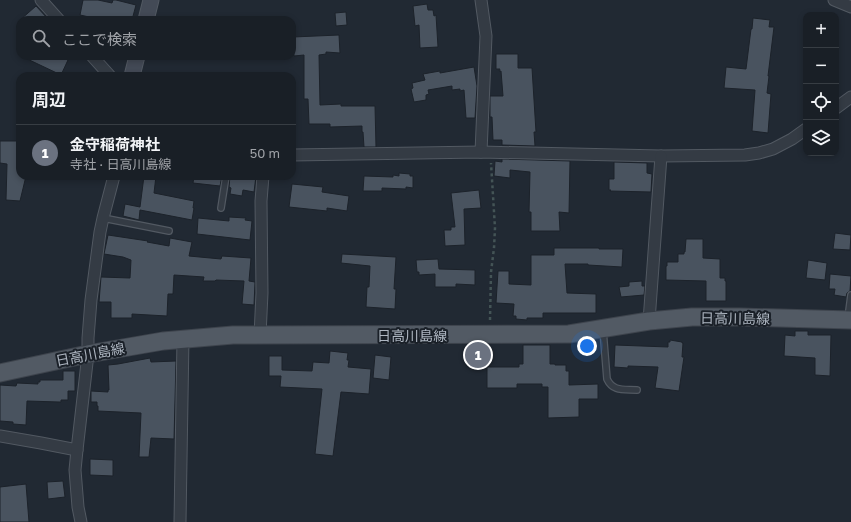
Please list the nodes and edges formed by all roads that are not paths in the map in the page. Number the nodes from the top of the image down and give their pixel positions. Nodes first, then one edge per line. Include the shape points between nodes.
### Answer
1 (41, 0) edge
2 (151, 0) edge
3 (481, 0) edge
4 (834, 0) edge
5 (847, 4) edge
6 (55, 16) edge
7 (147, 16) edge
8 (96, 60) edge
9 (136, 60) edge
10 (106, 72) edge
11 (133, 72) edge
12 (851, 97) edge
13 (839, 106) edge
14 (803, 130) edge
15 (486, 152) junction
16 (296, 155) edge
17 (661, 156) junction
18 (113, 180) edge
19 (225, 180) edge
20 (263, 180) edge
21 (221, 208) dead end
22 (103, 218) junction
23 (169, 231) dead end
24 (851, 295) edge
25 (850, 320) edge
26 (649, 321) junction
27 (603, 328) junction
28 (260, 335) junction
29 (183, 338) junction
30 (88, 354) junction
31 (0, 373) edge
32 (637, 390) dead end
33 (0, 436) edge
34 (77, 450) junction
35 (81, 522) edge
36 (180, 522) edge

1 - 6 street
2 - 7 street
3 - 15 street via 486,36
4 - 5 street
8 - 10 street
9 - 11 street
12 - 13 street
14 - 17 street via 792,139 760,153
15 - 16 street
15 - 17 street
17 - 26 street
18 - 22 street
19 - 21 lane
20 - 28 street
22 - 23 lane
22 - 30 street via 90,300
24 - 25 lane
25 - 26 main road, 日高川島線 via 692,317
26 - 27 main road, 日高川島線
27 - 28 main road, 日高川島線 via 569,334
27 - 32 lane via 607,379 610,385 614,388
28 - 29 main road, 日高川島線
29 - 30 main road, 日高川島線
29 - 36 street
30 - 31 main road, 日高川島線
30 - 34 street
33 - 34 street
34 - 35 street via 75,470

